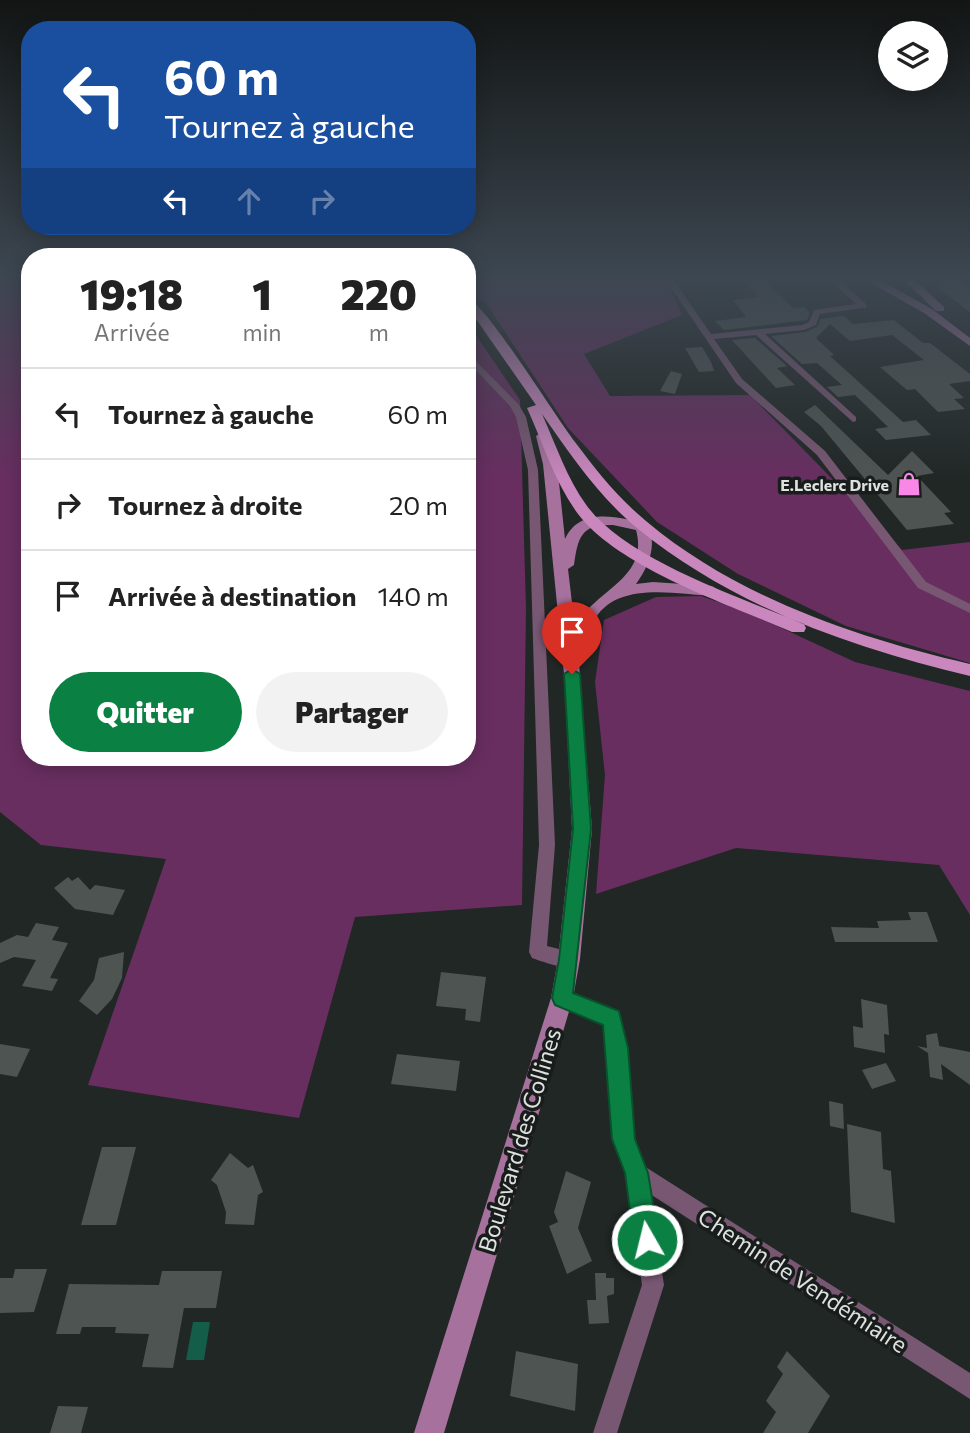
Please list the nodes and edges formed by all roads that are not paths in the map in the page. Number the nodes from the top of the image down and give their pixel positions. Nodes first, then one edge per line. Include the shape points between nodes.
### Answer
1 (500, 346) edge
2 (714, 346) edge
3 (773, 346) edge
4 (513, 363) junction
5 (476, 365) edge
6 (534, 409) junction
7 (853, 419) dead end
8 (592, 521) junction
9 (642, 527) junction
10 (643, 556) junction
11 (561, 581) junction
12 (621, 591) junction
13 (713, 592) junction
14 (970, 609) edge
15 (970, 670) edge
16 (572, 674) junction
17 (970, 681) edge
18 (569, 959) junction
19 (562, 998) junction
20 (637, 1173) junction
21 (970, 1387) edge
22 (429, 1433) edge
23 (605, 1433) edge

1 - 4 main road
2 - 14 street via 746,389 821,453 922,585
3 - 7 street
4 - 6 main road
4 - 9 main road via 580,458
5 - 18 street via 521,417 533,470 547,845 537,952
6 - 8 main road via 573,492
6 - 11 street via 550,464
8 - 9 street via 615,520
8 - 10 main road
8 - 11 street via 572,535 567,572
9 - 10 street via 646,536
9 - 15 main road via 792,613 871,645
10 - 12 street via 632,581
10 - 13 main road
11 - 16 street
12 - 13 street via 653,587
12 - 16 street via 592,612 582,628
13 - 17 main road via 808,632
16 - 18 street, Boulevard des Collines via 582,829
18 - 19 street, Boulevard des Collines
19 - 20 street via 612,1018 623,1139
19 - 22 street, Boulevard des Collines
20 - 21 street, Chemin de Vendémiaire
20 - 23 street via 653,1285

